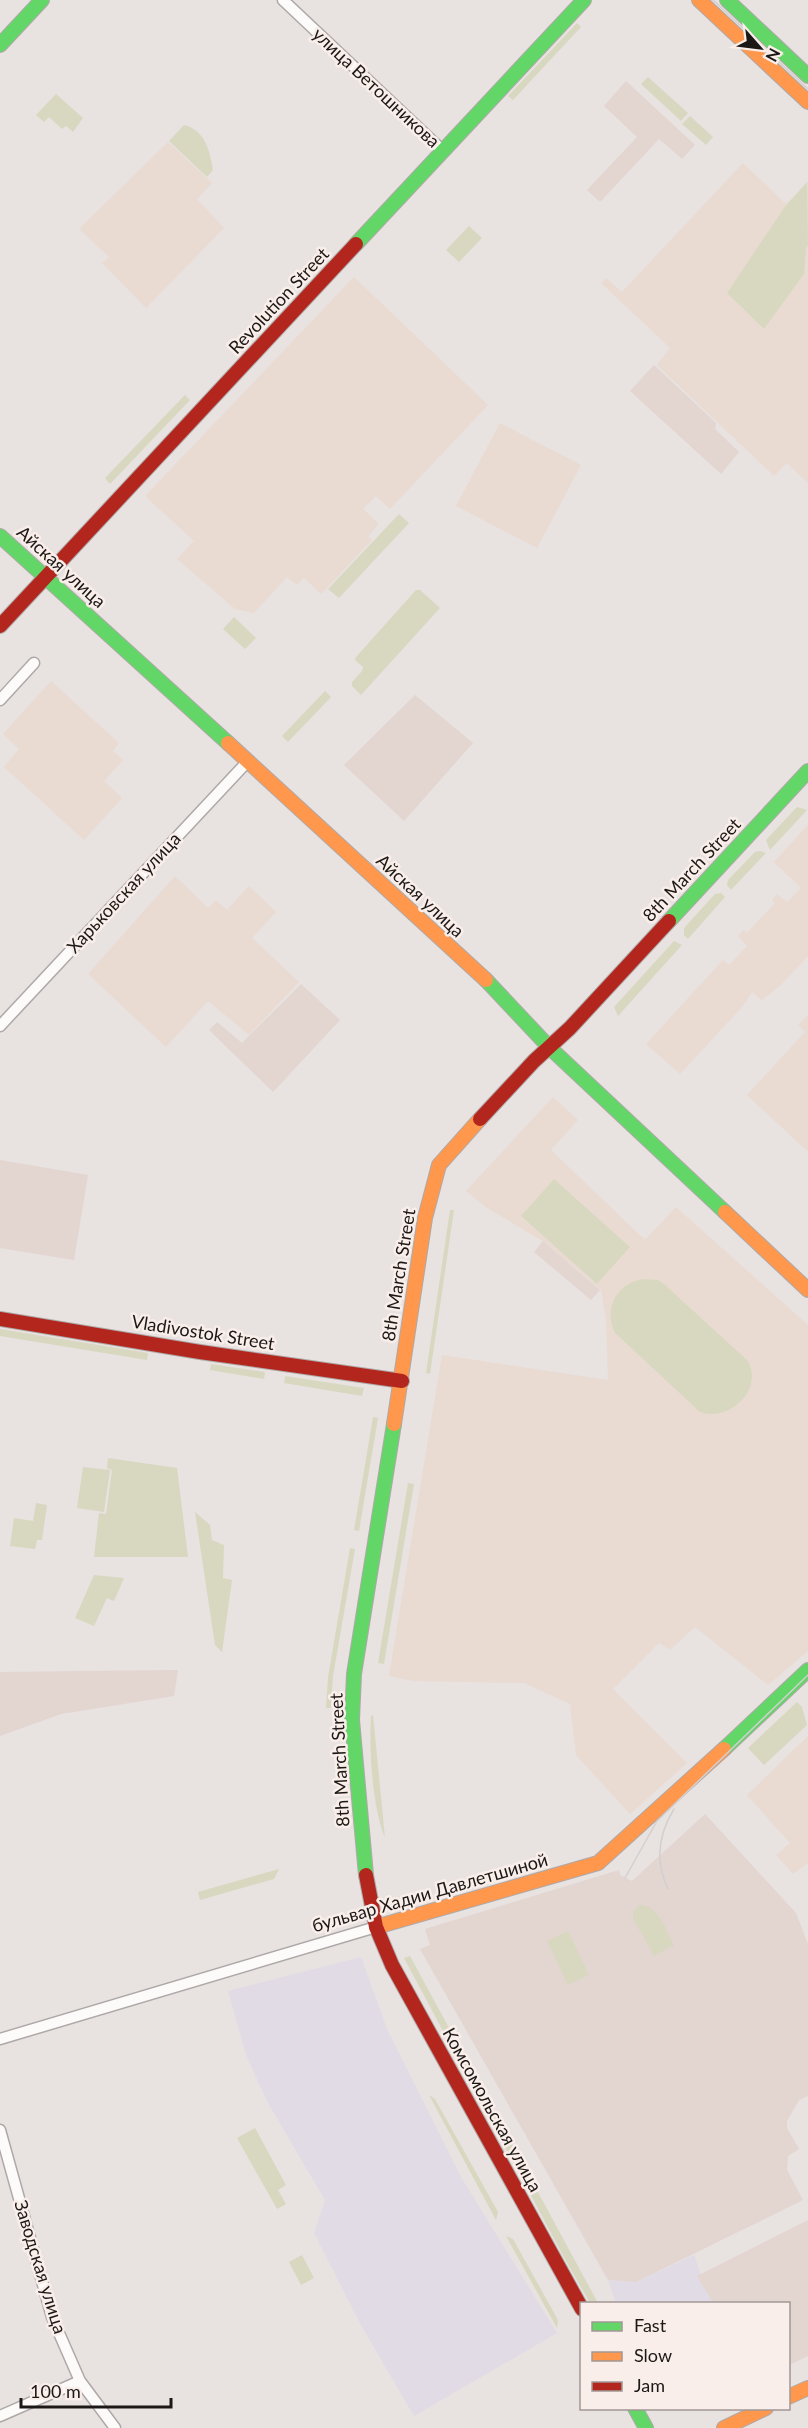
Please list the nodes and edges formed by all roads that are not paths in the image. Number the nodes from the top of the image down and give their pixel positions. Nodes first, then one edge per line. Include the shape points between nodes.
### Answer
1 (42, 0) edge
2 (283, 0) edge
3 (584, 0) edge
4 (699, 0) edge
5 (727, 0) edge
6 (0, 45) edge
7 (808, 76) edge
8 (808, 102) edge
9 (443, 151) junction
10 (0, 536) edge
11 (45, 577) junction
12 (0, 626) edge
13 (34, 663) dead end
14 (0, 700) edge
15 (248, 761) junction
16 (808, 771) edge
17 (0, 1026) edge
18 (549, 1047) junction
19 (808, 1290) edge
20 (0, 1319) edge
21 (402, 1381) junction
22 (808, 1670) edge
23 (376, 1927) junction
24 (0, 2039) edge
25 (0, 2130) edge
26 (580, 2304) edge
27 (80, 2381) junction
28 (808, 2388) edge
29 (790, 2397) edge
30 (636, 2410) edge
31 (764, 2410) edge
32 (0, 2416) edge
33 (115, 2428) edge
34 (646, 2428) edge
35 (724, 2428) edge

1 - 6 main road
2 - 9 street, улица Ветошникова
3 - 9 main road, Revolution Street
4 - 8 main road
5 - 7 main road
9 - 11 main road, Revolution Street
10 - 11 main road, Айская улица
11 - 12 main road, Revolution Street
11 - 15 main road, Айская улица
13 - 14 street
15 - 17 street, Харьковская улица
15 - 18 main road, Айская улица via 483,978
16 - 18 main road, 8th March Street
18 - 19 main road, Айская улица
18 - 21 main road, 8th March Street via 439,1165 412,1297
20 - 21 main road, Vladivostok Street
21 - 23 main road, 8th March Street via 352,1701 359,1813
22 - 23 main road, бульвар Хадии Давлетшиной via 598,1863
23 - 24 street, бульвар Хадии Давлетшиной
23 - 26 main road, Комсомольская улица via 445,2062
25 - 27 street, Заводская улица via 52,2317
27 - 32 street
27 - 33 street, Заводская улица
28 - 29 main road
30 - 34 main road
31 - 35 main road

